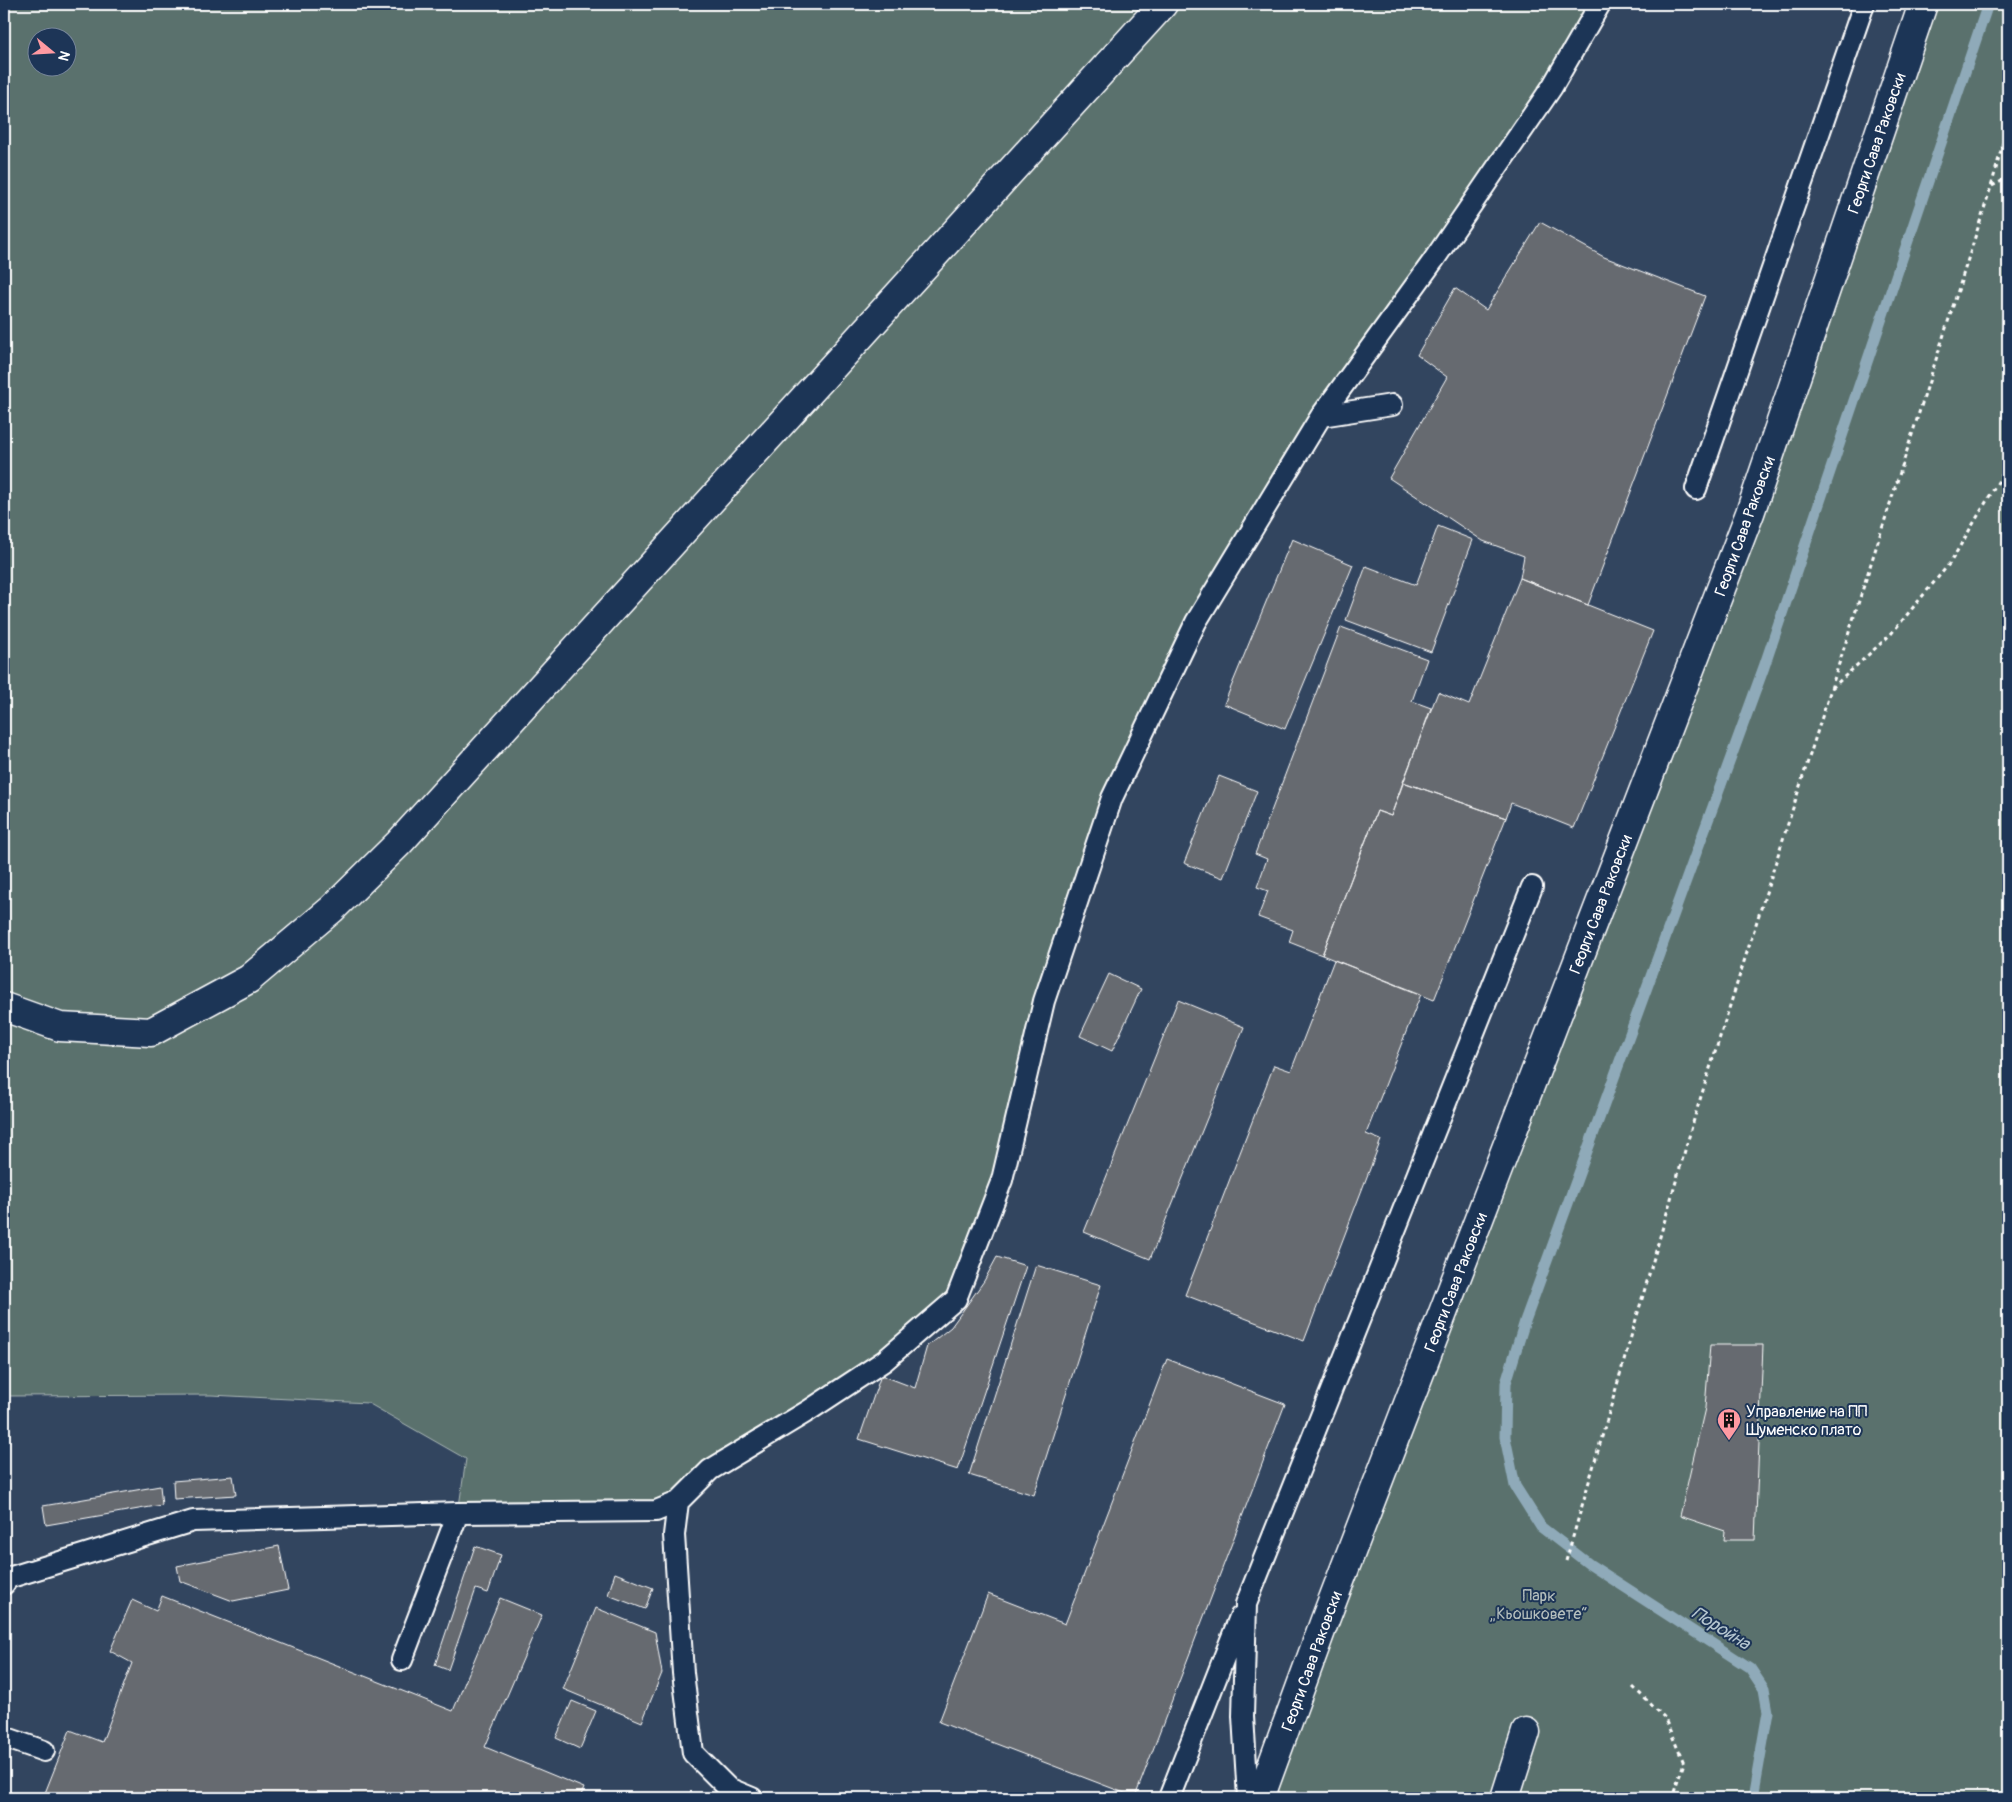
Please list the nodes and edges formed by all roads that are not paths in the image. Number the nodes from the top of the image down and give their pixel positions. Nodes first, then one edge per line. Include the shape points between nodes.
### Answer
1 (1163, 4) edge
2 (1600, 4) edge
3 (1864, 4) edge
4 (1922, 4) edge
5 (1392, 405) dead end
6 (1322, 416) junction
7 (1696, 489) dead end
8 (1532, 887) dead end
9 (4, 1007) edge
10 (678, 1502) junction
11 (458, 1513) junction
12 (4, 1584) edge
13 (1246, 1604) junction
14 (402, 1660) dead end
15 (1526, 1732) dead end
16 (4, 1737) edge
17 (44, 1751) dead end
18 (752, 1798) edge
19 (1169, 1798) edge
20 (1248, 1798) edge
21 (1260, 1798) edge
22 (1505, 1798) edge

1 - 9 street via 399,843 325,915 249,979 151,1032 60,1027
2 - 6 lane via 1552,87
3 - 7 lane
4 - 21 street, Георги Сава Раковски via 1750,513 1325,1620
5 - 6 lane
6 - 10 lane via 1196,622 1112,798 1044,1001 1002,1180 956,1299 884,1361 710,1470
8 - 13 lane
10 - 11 lane via 656,1510
10 - 18 lane via 674,1535 683,1674 693,1753 728,1788
11 - 12 lane via 193,1521 8,1578
11 - 14 lane
13 - 19 lane
13 - 20 lane via 1243,1716
15 - 22 street
16 - 17 lane

